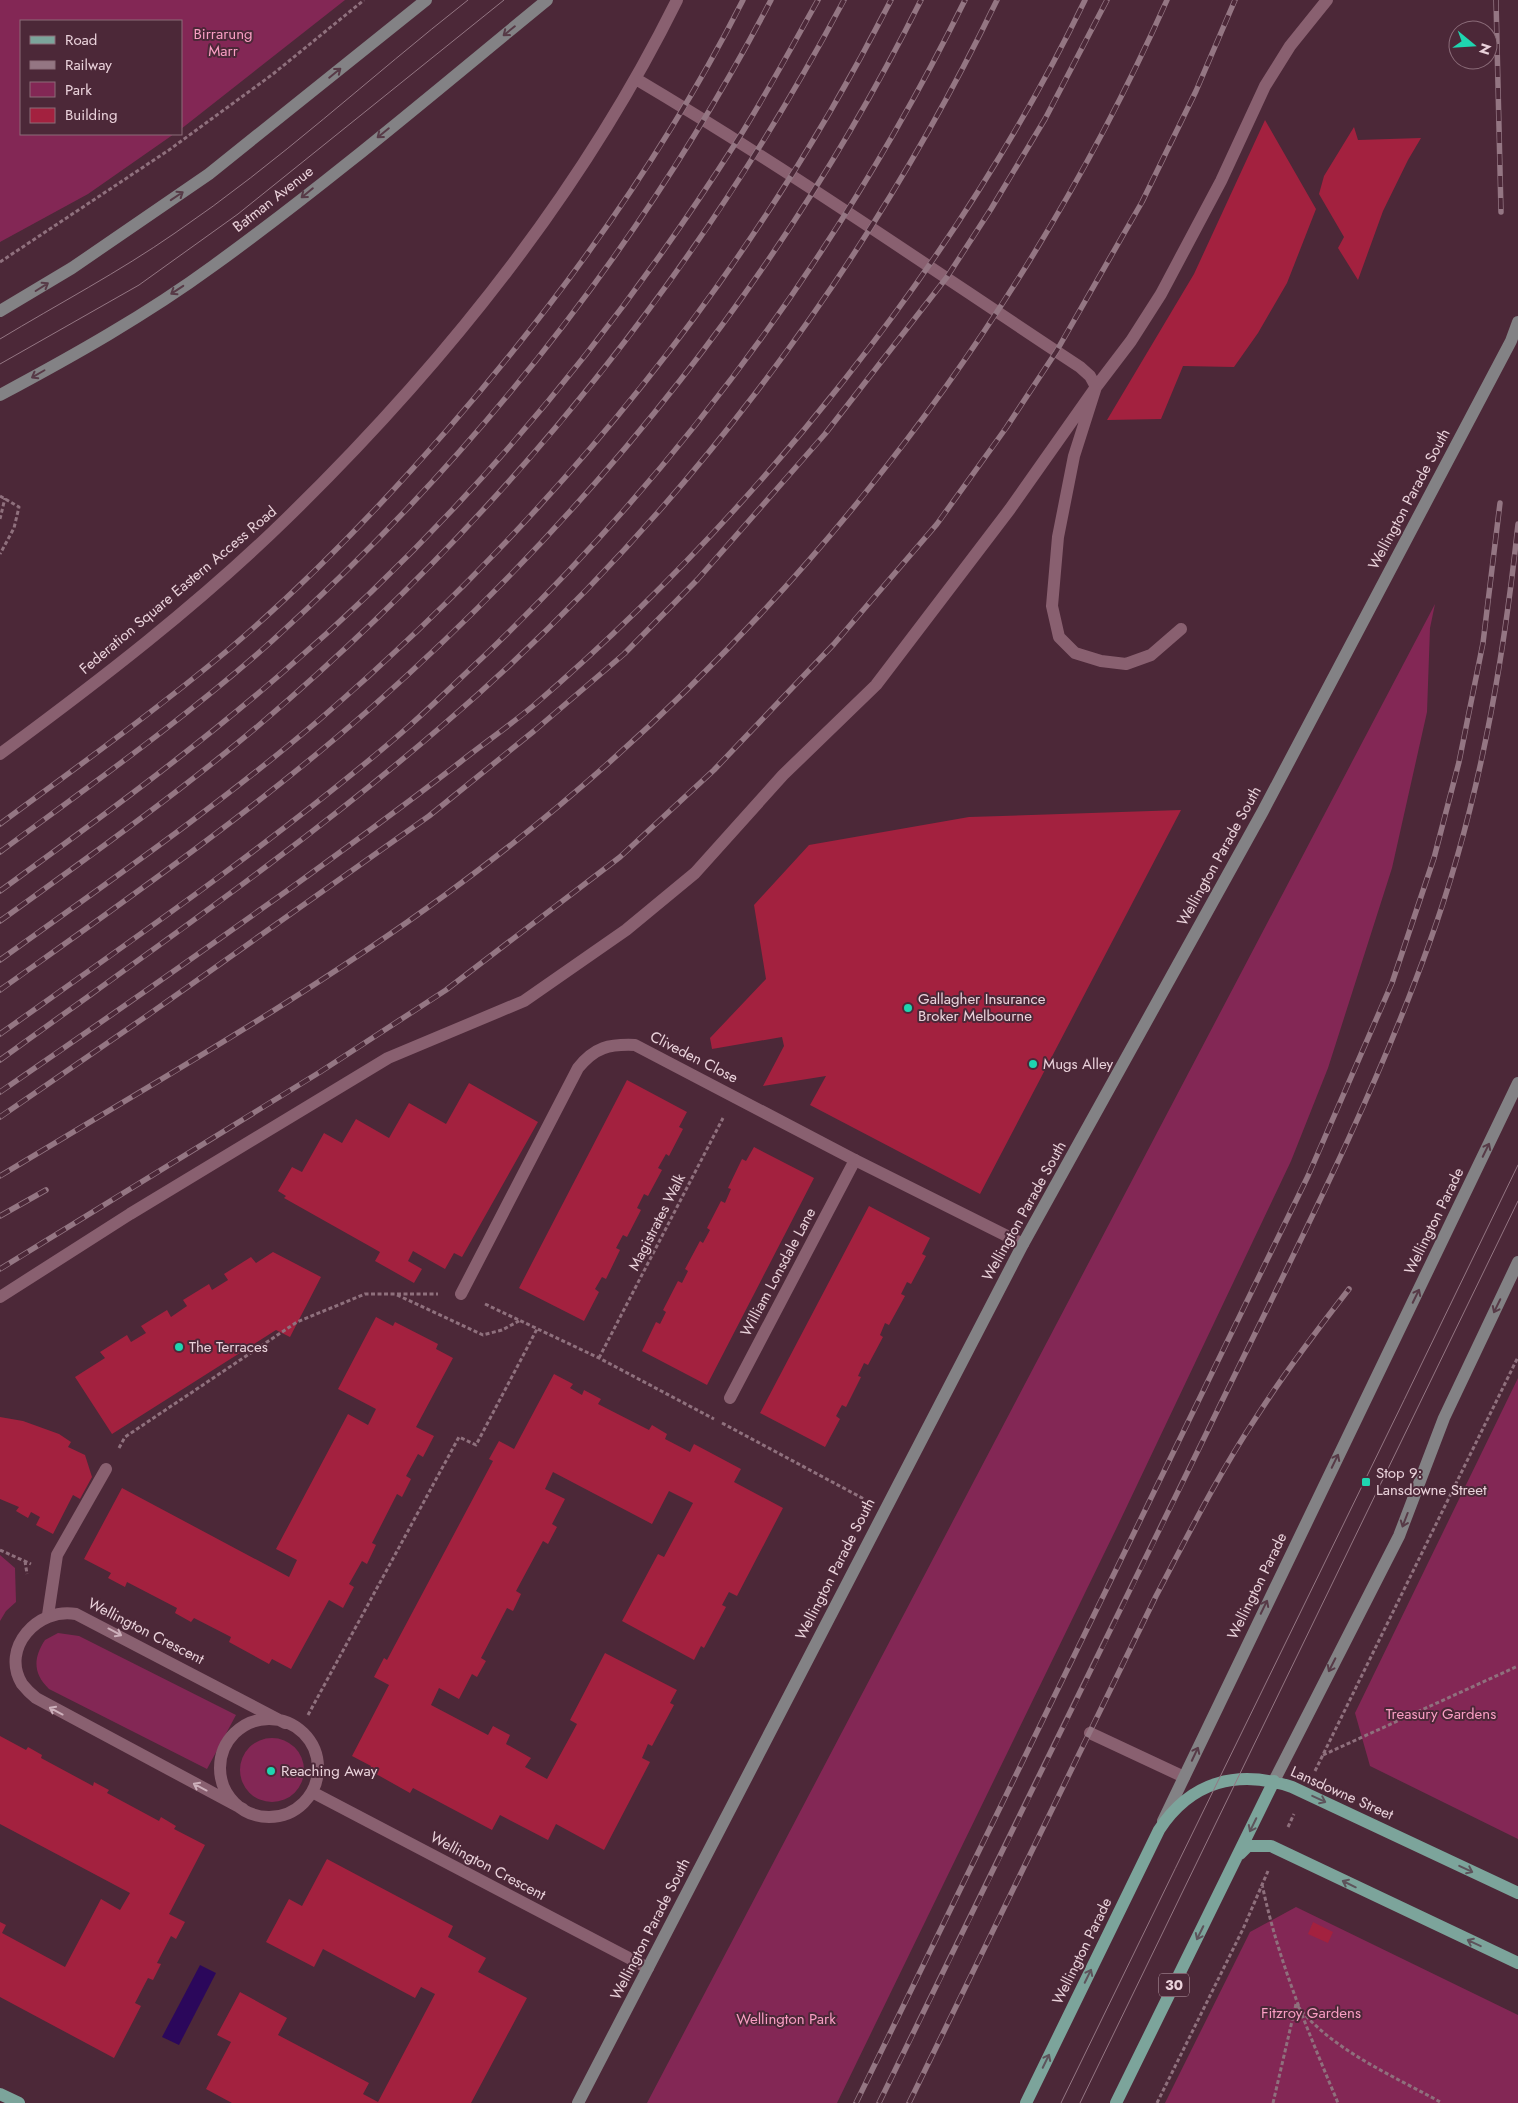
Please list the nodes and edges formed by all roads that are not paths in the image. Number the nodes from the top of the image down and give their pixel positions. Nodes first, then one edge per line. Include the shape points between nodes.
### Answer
1 (426, 0) edge
2 (547, 0) edge
3 (678, 0) edge
4 (1327, 0) edge
5 (636, 79) junction
6 (0, 311) edge
7 (1518, 322) edge
8 (1515, 337) edge
9 (1096, 387) junction
10 (0, 395) edge
11 (1181, 629) dead end
12 (0, 754) edge
13 (1518, 1083) edge
14 (855, 1160) junction
15 (1023, 1244) junction
16 (1518, 1262) edge
17 (460, 1294) road end
18 (0, 1297) edge
19 (730, 1398) dead end
20 (106, 1469) road end
21 (48, 1615) junction
22 (290, 1724) junction
23 (1090, 1733) dead end
24 (1184, 1777) junction
25 (1274, 1781) junction
26 (312, 1792) junction
27 (243, 1809) junction
28 (1159, 1830) junction
29 (1236, 1859) junction
30 (1518, 1893) edge
31 (1518, 1963) edge
32 (648, 1968) junction
33 (0, 2094) edge
34 (19, 2103) edge
35 (578, 2103) edge
36 (1026, 2103) edge
37 (1116, 2103) edge

6 -> 1 street via 72,268 209,174
2 -> 10 street, Batman Avenue via 212,267 124,325
3 - 5 street, Federation Square Eastern Access Road
4 - 9 street via 1290,46 1265,86 1221,181 1161,294
5 - 9 street via 684,107 1080,367
5 - 12 street, Federation Square Eastern Access Road via 562,196 516,258 376,428 224,576 108,673
7 - 8 street, Wellington Parade South
8 - 15 street, Wellington Parade South via 1263,811
9 - 11 street via 1074,456 1058,537 1052,606 1059,636 1075,653 1101,662 1126,664 1151,655
9 - 18 street via 1005,516 876,685 783,775 695,873 641,918 524,1001 388,1058
24 -> 13 street, Wellington Parade
14 - 15 street, Cliveden Close
14 - 17 street, Cliveden Close via 635,1045 604,1047 578,1068
14 - 19 street, William Lonsdale Lane
15 - 32 street, Wellington Parade South
16 -> 25 street, 30 via 1448,1410 1399,1536
20 - 21 street via 57,1555
21 -> 22 street, Wellington Crescent via 67,1612 86,1617
27 -> 21 street via 43,1704 28,1691 18,1672 18,1652 32,1626
22 - 26 street via 306,1737 315,1752 318,1768
22 - 27 street via 269,1720 253,1722 238,1731 224,1751 221,1767 223,1784
23 - 24 street
24 - 28 street, Wellington Parade
25 - 28 main road, Lansdowne Street via 1245,1778 1207,1787 1181,1804
25 -> 29 main road, 30
25 -> 30 main road, Lansdowne Street via 1305,1792
26 - 27 street via 296,1809 281,1816 265,1817
26 - 32 street, Wellington Crescent
36 -> 28 main road, Wellington Parade
31 -> 29 main road via 1278,1848 1248,1846
29 -> 37 main road, 30
32 - 35 street, Wellington Parade South
33 - 34 main road

